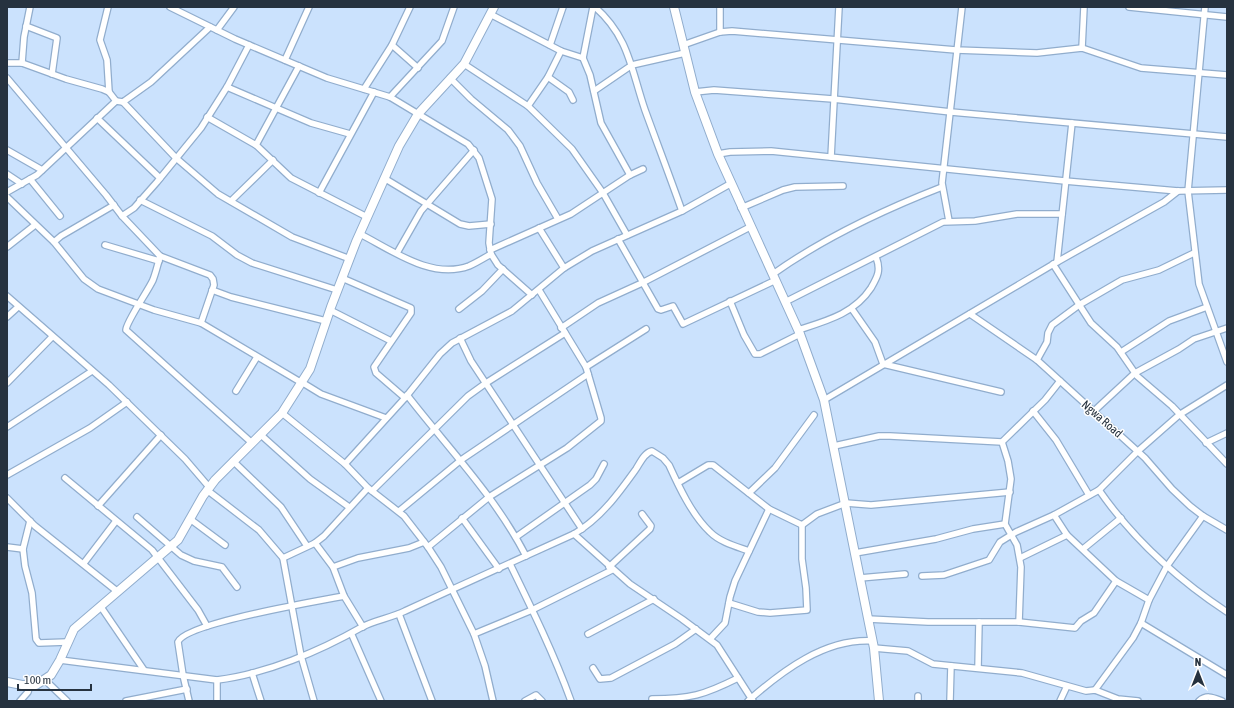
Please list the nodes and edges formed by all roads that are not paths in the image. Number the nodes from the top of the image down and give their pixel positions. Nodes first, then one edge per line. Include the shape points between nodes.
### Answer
1 (30, 7) edge
2 (108, 7) edge
3 (170, 7) edge
4 (234, 7) edge
5 (309, 7) edge
6 (410, 7) edge
7 (454, 7) edge
8 (563, 7) edge
9 (594, 7) edge
10 (674, 7) edge
11 (720, 7) edge
12 (839, 7) edge
13 (962, 7) edge
14 (1084, 7) edge
15 (1129, 7) edge
16 (1206, 7) edge
17 (492, 11) edge
18 (1205, 14) junction
19 (1227, 17) edge
20 (26, 26) junction
21 (210, 27) junction
22 (217, 30) junction
23 (720, 32) junction
24 (836, 41) junction
25 (249, 45) junction
26 (392, 45) junction
27 (550, 45) junction
28 (1082, 48) junction
29 (684, 49) junction
30 (956, 50) junction
31 (561, 51) junction
32 (583, 58) junction
33 (285, 60) junction
34 (7, 63) edge
35 (22, 63) junction
36 (464, 64) junction
37 (632, 65) junction
38 (299, 66) junction
39 (418, 68) junction
40 (1200, 73) junction
41 (52, 74) junction
42 (1227, 75) edge
43 (548, 77) junction
44 (7, 78) edge
45 (450, 78) junction
46 (227, 87) junction
47 (364, 89) junction
48 (594, 91) junction
49 (109, 92) junction
50 (374, 92) junction
51 (695, 92) junction
52 (390, 97) junction
53 (573, 100) dead end
54 (833, 100) junction
55 (116, 101) junction
56 (123, 102) junction
57 (528, 106) junction
58 (276, 109) junction
59 (951, 112) junction
60 (418, 114) junction
61 (208, 116) junction
62 (98, 118) junction
63 (1072, 123) junction
64 (350, 134) junction
65 (1193, 134) junction
66 (1227, 137) edge
67 (256, 145) junction
68 (66, 149) junction
69 (7, 150) edge
70 (474, 150) junction
71 (718, 154) junction
72 (831, 157) junction
73 (176, 158) junction
74 (273, 160) junction
75 (643, 169) dead end
76 (42, 170) junction
77 (944, 170) junction
78 (7, 174) edge
79 (630, 175) junction
80 (160, 178) junction
81 (384, 178) junction
82 (30, 179) junction
83 (1065, 182) junction
84 (22, 184) junction
85 (730, 184) junction
86 (843, 186) dead end
87 (942, 187) junction
88 (1227, 190) edge
89 (1178, 191) junction
90 (1188, 191) junction
91 (7, 192) edge
92 (319, 193) junction
93 (604, 193) junction
94 (7, 197) edge
95 (140, 200) junction
96 (231, 201) junction
97 (114, 205) junction
98 (428, 205) junction
99 (741, 208) junction
100 (682, 211) junction
101 (1062, 214) junction
102 (60, 216) dead end
103 (122, 216) junction
104 (367, 217) junction
105 (558, 219) junction
106 (949, 221) junction
107 (491, 224) junction
108 (35, 225) junction
109 (750, 227) junction
110 (539, 228) junction
111 (360, 234) junction
112 (627, 236) junction
113 (618, 239) junction
114 (54, 242) junction
115 (105, 245) dead end
116 (7, 247) edge
117 (490, 252) junction
118 (397, 253) junction
119 (1194, 253) junction
120 (876, 257) junction
121 (160, 258) junction
122 (350, 259) junction
123 (1055, 263) junction
124 (564, 268) junction
125 (503, 269) junction
126 (774, 277) junction
127 (342, 278) junction
128 (642, 283) junction
129 (212, 290) junction
130 (337, 290) junction
131 (539, 290) junction
132 (532, 295) junction
133 (7, 296) edge
134 (730, 301) junction
135 (785, 302) junction
136 (140, 305) junction
137 (1079, 305) junction
138 (18, 307) junction
139 (1207, 308) junction
140 (460, 309) dead end
141 (852, 309) junction
142 (330, 310) junction
143 (970, 314) junction
144 (7, 317) edge
145 (326, 321) junction
146 (201, 322) junction
147 (561, 328) junction
148 (1227, 328) edge
149 (646, 329) dead end
150 (1216, 331) junction
151 (799, 332) junction
152 (565, 333) junction
153 (52, 337) junction
154 (460, 338) junction
155 (391, 342) junction
156 (1121, 352) junction
157 (257, 357) junction
158 (1037, 360) junction
159 (1227, 362) edge
160 (884, 364) junction
161 (586, 367) junction
162 (92, 371) junction
163 (1135, 373) junction
164 (588, 374) junction
165 (1060, 382) junction
166 (7, 383) edge
167 (303, 383) junction
168 (486, 383) junction
169 (1227, 385) edge
170 (236, 391) dead end
171 (1001, 392) dead end
172 (406, 397) junction
173 (824, 400) junction
174 (127, 402) junction
175 (1033, 411) junction
176 (1093, 412) junction
177 (282, 413) junction
178 (814, 415) dead end
179 (1179, 415) junction
180 (386, 418) junction
181 (513, 424) junction
182 (7, 426) edge
183 (433, 429) junction
184 (1227, 433) edge
185 (161, 435) junction
186 (261, 435) junction
187 (1002, 442) junction
188 (1206, 443) junction
189 (252, 444) junction
190 (834, 446) junction
191 (1138, 451) junction
192 (461, 460) junction
193 (234, 461) junction
194 (345, 464) junction
195 (604, 464) dead end
196 (1227, 464) edge
197 (540, 465) junction
198 (7, 475) edge
199 (65, 478) dead end
200 (678, 484) junction
201 (208, 489) junction
202 (370, 489) junction
203 (1099, 490) junction
204 (1010, 492) junction
205 (749, 493) junction
206 (1089, 495) junction
207 (489, 497) junction
208 (7, 498) edge
209 (846, 503) junction
210 (564, 505) junction
211 (98, 506) junction
212 (349, 507) junction
213 (770, 509) junction
214 (399, 511) junction
215 (642, 514) dead end
216 (1054, 515) junction
217 (1203, 516) junction
218 (138, 517) dead end
219 (462, 518) junction
220 (1121, 518) junction
221 (190, 520) junction
222 (116, 521) junction
223 (30, 522) junction
224 (1005, 524) junction
225 (802, 525) junction
226 (582, 530) junction
227 (1227, 530) edge
228 (574, 534) junction
229 (1012, 535) junction
230 (1067, 535) junction
231 (516, 537) junction
232 (315, 543) junction
233 (426, 544) junction
234 (225, 545) dead end
235 (171, 546) junction
236 (307, 546) junction
237 (7, 547) edge
238 (23, 549) junction
239 (1083, 549) junction
240 (749, 551) junction
241 (856, 553) junction
242 (526, 556) junction
243 (158, 557) junction
244 (283, 558) junction
245 (1020, 558) junction
246 (84, 564) junction
247 (510, 564) junction
248 (1167, 566) junction
249 (333, 567) junction
250 (611, 568) junction
251 (498, 569) junction
252 (905, 574) dead end
253 (922, 576) dead end
254 (860, 578) junction
255 (1116, 581) junction
256 (237, 587) dead end
257 (452, 590) junction
258 (118, 592) junction
259 (344, 596) junction
260 (654, 599) junction
261 (1149, 600) junction
262 (729, 603) junction
263 (101, 607) junction
264 (292, 607) junction
265 (532, 610) junction
266 (1227, 612) edge
267 (399, 614) junction
268 (868, 619) junction
269 (979, 622) junction
270 (1019, 622) junction
271 (1141, 624) junction
272 (206, 626) junction
273 (363, 627) junction
274 (696, 629) junction
275 (474, 634) junction
276 (588, 634) dead end
277 (352, 635) junction
278 (710, 639) junction
279 (67, 642) junction
280 (874, 644) junction
281 (301, 656) junction
282 (60, 660) junction
283 (951, 666) junction
284 (593, 668) dead end
285 (978, 668) junction
286 (144, 670) junction
287 (252, 672) junction
288 (183, 675) junction
289 (1227, 675) edge
290 (738, 678) junction
291 (45, 680) junction
292 (217, 680) junction
293 (7, 682) edge
294 (30, 685) junction
295 (1066, 686) junction
296 (187, 689) junction
297 (1095, 690) junction
298 (652, 699) dead end
299 (750, 700) edge
300 (1118, 700) edge
301 (20, 701) edge
302 (67, 701) edge
303 (126, 701) edge
304 (189, 701) edge
305 (217, 701) edge
306 (261, 701) edge
307 (314, 701) edge
308 (381, 701) edge
309 (432, 701) edge
310 (493, 701) edge
311 (525, 701) edge
312 (542, 701) edge
313 (570, 701) edge
314 (879, 701) edge
315 (950, 701) edge
316 (1060, 701) edge
317 (1138, 701) edge
318 (1199, 701) edge
319 (1222, 701) edge

1 - 20 street
2 - 49 street via 100,40 107,60
3 - 21 street
4 - 22 street
5 - 33 street
6 - 26 street
7 - 39 street via 442,41
8 - 27 street
9 - 32 street
9 - 37 street via 614,26
10 - 29 street
11 - 23 street
12 - 24 street
13 - 30 street
14 - 28 street
15 - 18 street
16 - 18 street
17 - 27 street
17 - 36 street
18 - 19 street
18 - 40 street
20 - 35 street
20 - 41 street via 57,38
21 - 22 street
21 - 56 street via 151,82
22 - 25 street
23 - 24 street
23 - 29 street
24 - 30 street
24 - 54 street
25 - 33 street
25 - 46 street
26 - 39 street
26 - 47 street
27 - 31 street
28 - 30 street via 1037,53
28 - 40 street via 1135,67
29 - 37 street
29 - 51 street
30 - 59 street
31 - 32 street
31 - 43 street
32 - 48 street
33 - 38 street
34 - 35 street
35 - 41 street
36 - 45 street
36 - 57 street
37 - 48 street
37 - 100 street
38 - 47 street
38 - 58 street
39 - 52 street
40 - 42 street
40 - 65 street
41 - 49 street
43 - 53 street via 569,92
43 - 57 street
44 - 68 street
45 - 60 street
45 - 105 street via 508,130 520,146 537,183
46 - 58 street
46 - 61 street
47 - 50 street
48 - 79 street via 605,133
49 - 55 street
50 - 52 street
50 - 64 street
51 - 54 street via 714,90
51 - 71 street
52 - 60 street
54 - 59 street
54 - 72 street
55 - 56 street
55 - 62 street
56 - 73 street
57 - 93 street via 572,149
58 - 64 street via 311,123
58 - 67 street
59 - 63 street
59 - 77 street
60 - 70 street
60 - 81 street
61 - 67 street
61 - 73 street
62 - 68 street
62 - 80 street
63 - 65 street
63 - 83 street
64 - 92 street
65 - 66 street
65 - 90 street
67 - 74 street
68 - 76 street
68 - 97 street
69 - 76 street
70 - 98 street
70 - 107 street via 492,199
71 - 72 street via 771,151
71 - 85 street
72 - 77 street
73 - 80 street
73 - 96 street via 218,194
74 - 92 street via 291,178
74 - 96 street
75 - 79 street
76 - 82 street
77 - 83 street
77 - 87 street
78 - 84 street
79 - 93 street
80 - 95 street
81 - 98 street
81 - 104 street
82 - 84 street
82 - 102 street
83 - 89 street
83 - 101 street
84 - 91 street
85 - 99 street
85 - 100 street
86 - 99 street via 795,187
87 - 106 street
87 - 126 street via 853,226 799,256
88 - 90 street
89 - 90 street
89 - 123 street via 1164,202
90 - 119 street
92 - 104 street
93 - 105 street via 571,214
93 - 112 street
94 - 108 street
95 - 103 street
95 - 130 street via 212,236 252,263
96 - 122 street via 292,237
97 - 103 street
97 - 114 street
98 - 107 street via 464,225
98 - 118 street via 421,211
99 - 109 street
100 - 112 street
101 - 106 street via 1016,214 975,221
101 - 123 street
103 - 121 street
104 - 111 street
105 - 110 street
106 - 120 street via 936,225
107 - 117 street
108 - 114 street
108 - 116 street
109 - 126 street
109 - 128 street
110 - 117 street
110 - 124 street
111 - 118 street
111 - 122 street
112 - 113 street
113 - 124 street
113 - 128 street
114 - 136 street via 84,279 111,295
115 - 121 street
117 - 118 street via 470,266 447,269 422,265
117 - 125 street
119 - 137 street via 1159,270 1122,280
119 - 139 street via 1199,284
120 - 135 street
120 - 141 street via 878,275 866,295
121 - 129 street via 210,275 213,280
121 - 136 street
122 - 127 street
123 - 137 street
123 - 143 street
124 - 131 street
125 - 132 street
125 - 140 street
126 - 134 street
126 - 135 street
127 - 130 street
127 - 155 street via 410,308 411,313
128 - 134 street via 658,309 673,306 682,324 685,325
128 - 147 street via 598,303
129 - 145 street
129 - 146 street
130 - 142 street
131 - 132 street
131 - 147 street
132 - 154 street via 512,311
133 - 138 street
134 - 151 street via 755,354 760,354
135 - 151 street
136 - 146 street
136 - 189 street via 127,322 126,330
137 - 156 street via 1095,327
137 - 158 street via 1052,325 1047,342
138 - 144 street
138 - 153 street
139 - 150 street
139 - 156 street via 1169,321
141 - 151 street
141 - 160 street via 875,342
142 - 145 street
142 - 155 street
143 - 158 street, Ngwa Road
143 - 160 street
145 - 167 street
146 - 157 street
147 - 152 street
148 - 150 street
149 - 161 street
150 - 159 street
150 - 163 street via 1194,339
151 - 173 street
152 - 161 street
152 - 168 street
153 - 162 street
153 - 166 street
154 - 168 street
154 - 172 street via 440,354
155 - 172 street via 374,367 376,373
156 - 163 street
157 - 167 street
157 - 170 street
158 - 165 street, Ngwa Road
160 - 171 street
160 - 173 street
161 - 164 street
162 - 174 street
162 - 182 street
163 - 176 street
163 - 179 street
164 - 181 street
164 - 197 street via 602,418 601,422 568,448
165 - 175 street
165 - 176 street, Ngwa Road
167 - 177 street
167 - 180 street via 321,394
168 - 181 street
168 - 183 street
169 - 179 street
172 - 180 street
172 - 183 street
173 - 190 street
174 - 185 street
174 - 198 street via 90,428
175 - 187 street
175 - 206 street via 1056,440
176 - 191 street, Ngwa Road
177 - 186 street
177 - 194 street
178 - 205 street via 775,468
179 - 188 street
179 - 191 street
180 - 194 street
181 - 192 street
181 - 197 street
183 - 192 street
183 - 202 street
184 - 188 street
185 - 201 street via 185,459
185 - 211 street
186 - 189 street
186 - 212 street via 310,480
187 - 190 street via 879,436
187 - 204 street via 1010,471
188 - 196 street
189 - 193 street
190 - 209 street
191 - 203 street
191 - 217 street, Ngwa Road via 1172,489
192 - 207 street
192 - 214 street
193 - 201 street
193 - 236 street via 281,507
194 - 202 street
195 - 210 street via 596,479
197 - 207 street
197 - 210 street
199 - 211 street
200 - 205 street via 710,465
200 - 226 street via 663,458 650,452 620,492
200 - 240 street via 700,521 710,532
201 - 221 street
201 - 244 street via 259,530
202 - 212 street
202 - 214 street
203 - 206 street
203 - 220 street
204 - 209 street via 872,505
204 - 224 street
205 - 213 street
206 - 216 street
207 - 219 street
207 - 231 street
208 - 223 street
209 - 225 street via 817,514
209 - 241 street
210 - 226 street
210 - 231 street
211 - 222 street
212 - 232 street
213 - 225 street
213 - 240 street
214 - 233 street
215 - 250 street via 651,526 650,529
216 - 229 street
216 - 230 street
217 - 227 street, Ngwa Road
217 - 248 street
218 - 235 street
219 - 233 street
219 - 251 street
220 - 239 street
220 - 248 street
221 - 234 street
221 - 235 street via 182,535
222 - 243 street
222 - 246 street
223 - 238 street
223 - 246 street
224 - 229 street
224 - 241 street
225 - 262 street via 807,610 758,612
226 - 228 street
228 - 242 street
228 - 250 street
229 - 245 street
229 - 253 street via 1000,542 992,558 983,563 944,575
230 - 239 street
230 - 245 street
231 - 242 street
232 - 236 street
232 - 249 street
233 - 249 street via 358,558
233 - 257 street
235 - 243 street
235 - 256 street via 187,558 222,567
236 - 244 street
237 - 238 street
238 - 279 street via 32,593 37,642
239 - 255 street
240 - 262 street via 735,581
241 - 254 street
242 - 247 street
243 - 258 street
243 - 272 street via 198,610
244 - 264 street
245 - 270 street
246 - 258 street
247 - 251 street
247 - 265 street
248 - 261 street
248 - 266 street
249 - 259 street
250 - 260 street
250 - 265 street
251 - 257 street
252 - 254 street
254 - 268 street
255 - 261 street
255 - 270 street via 1094,613 1075,628
257 - 267 street
257 - 275 street
258 - 263 street
259 - 264 street
259 - 273 street
260 - 274 street
260 - 276 street
261 - 271 street
262 - 278 street via 725,623
263 - 279 street via 80,622
263 - 286 street
264 - 272 street
264 - 281 street
265 - 275 street
265 - 313 street via 563,679
267 - 273 street
267 - 309 street
268 - 269 street
268 - 280 street
269 - 270 street
269 - 285 street
271 - 289 street
271 - 297 street
272 - 288 street via 179,639
273 - 277 street
274 - 278 street
274 - 284 street via 675,644 611,678 600,679
275 - 310 street
277 - 281 street
277 - 308 street
278 - 290 street
279 - 282 street
280 - 283 street via 908,651 933,664
280 - 299 street via 846,644 812,654 787,669
280 - 314 street
281 - 287 street
281 - 307 street
282 - 286 street
282 - 291 street
283 - 285 street
283 - 315 street
285 - 295 street via 1022,674
286 - 288 street
287 - 292 street
287 - 306 street
288 - 292 street
288 - 296 street
290 - 298 street via 700,695
290 - 299 street
291 - 294 street
291 - 302 street
292 - 305 street
293 - 294 street
294 - 301 street via 28,692
295 - 297 street via 1086,691
295 - 316 street
296 - 303 street
296 - 304 street
297 - 300 street
300 - 317 street
311 - 312 street via 536,695
318 - 319 street via 1208,696

